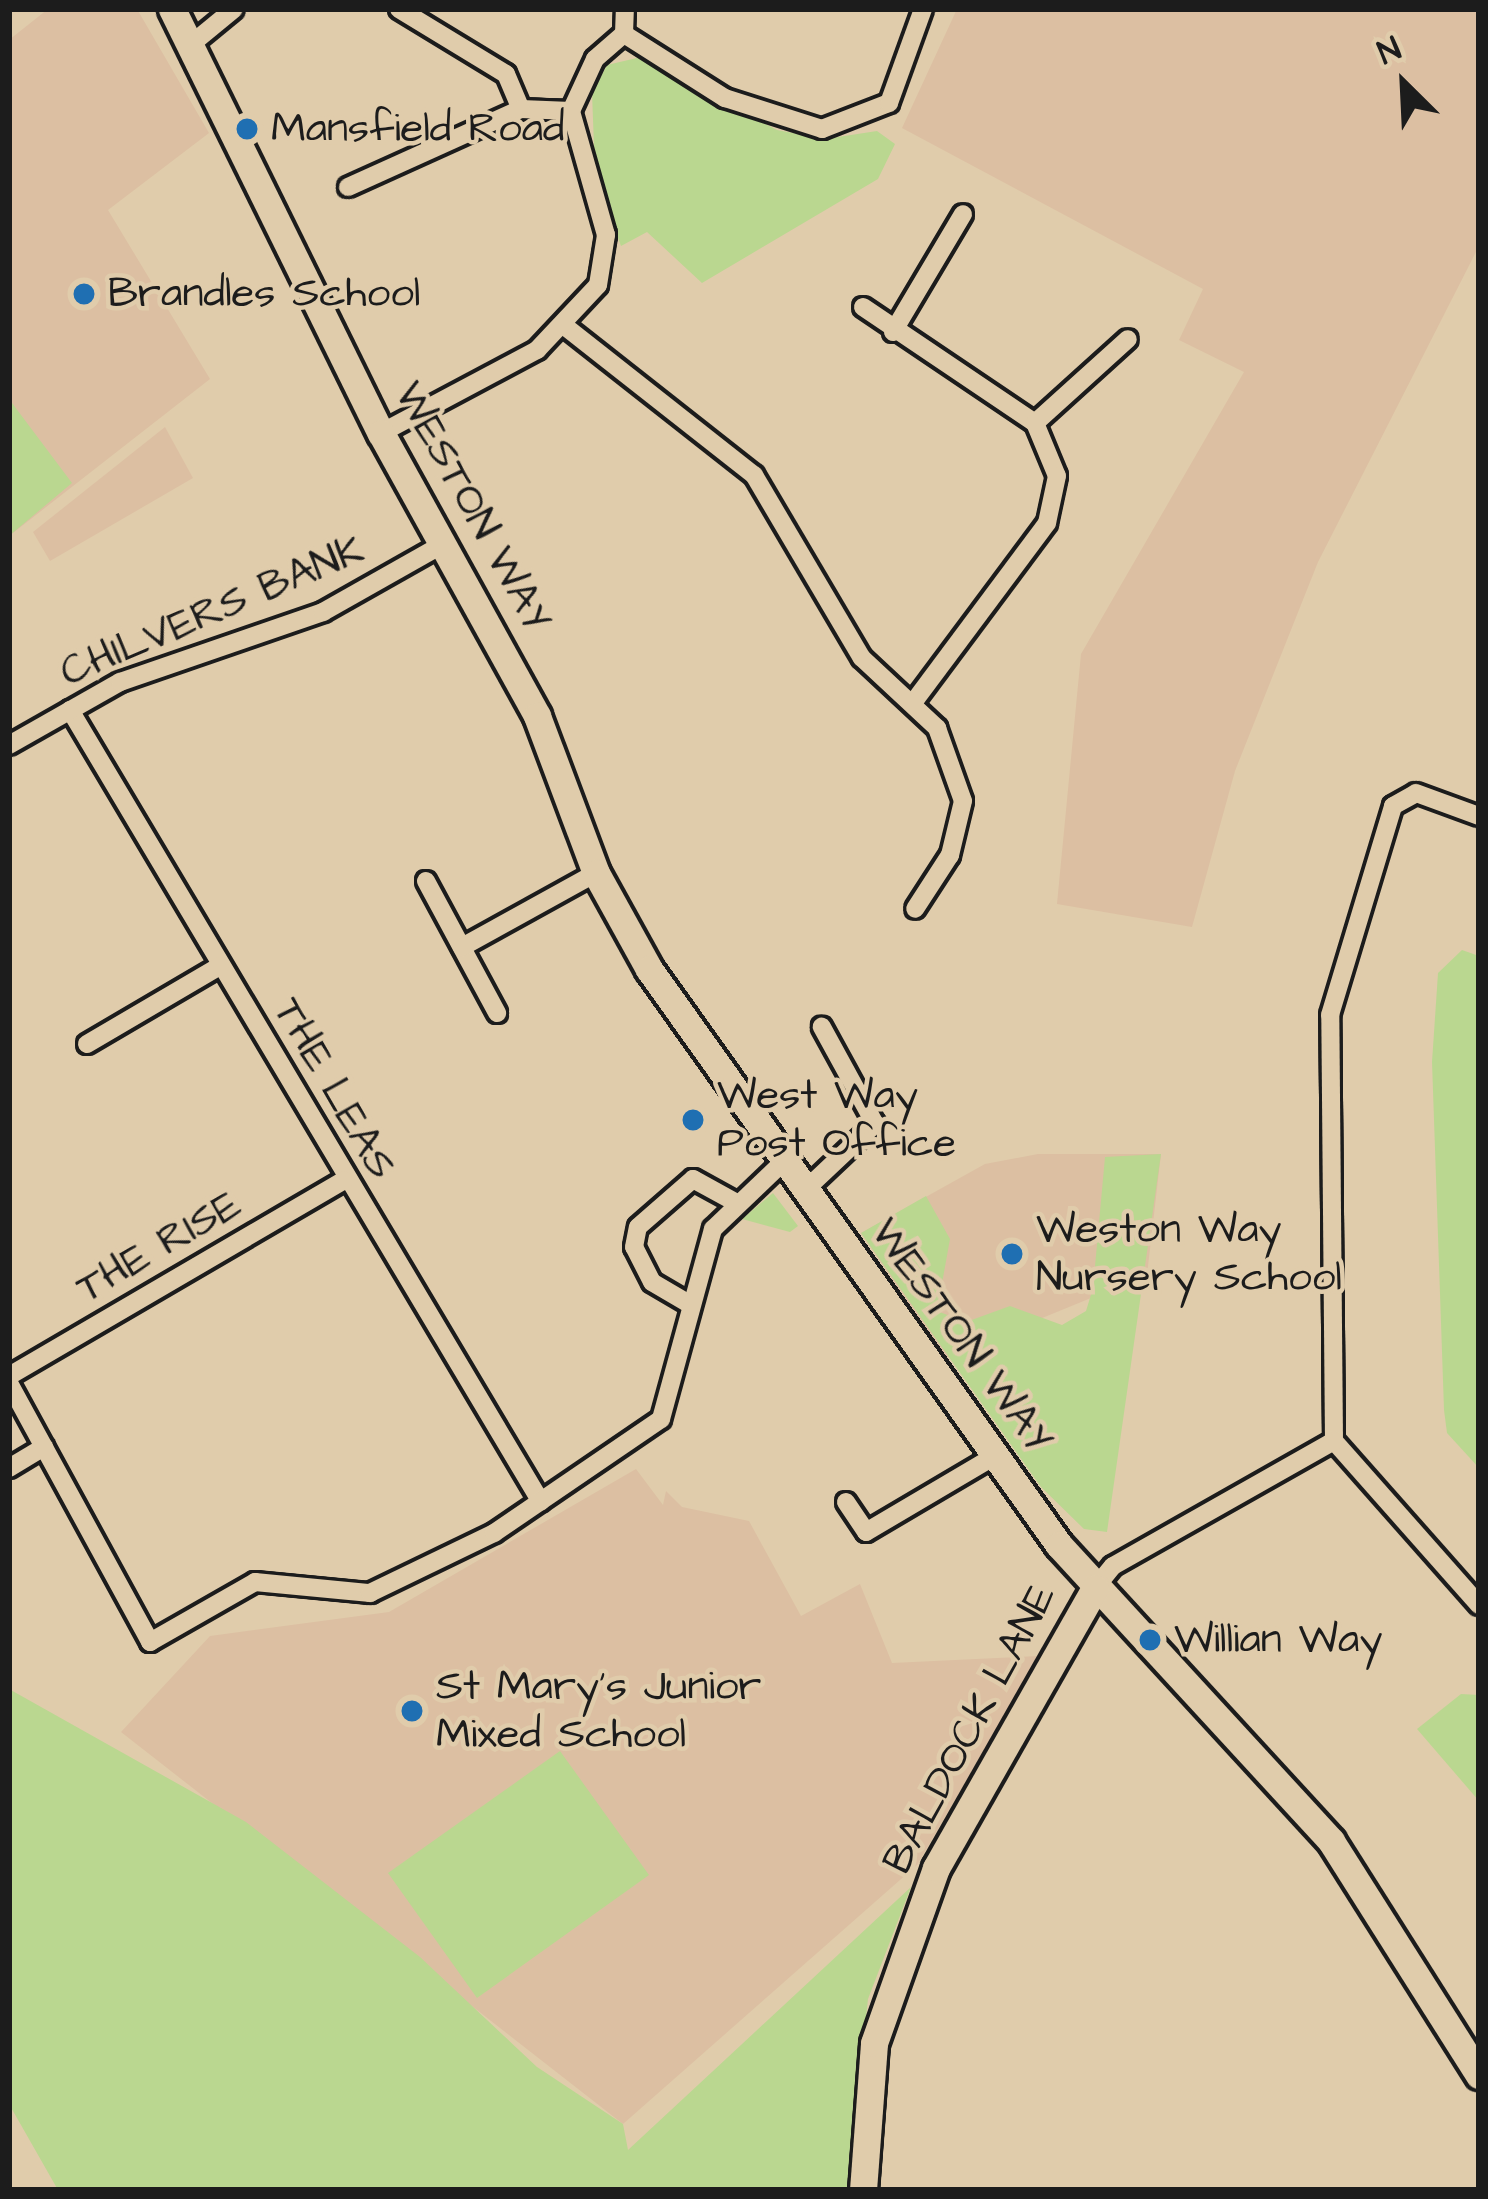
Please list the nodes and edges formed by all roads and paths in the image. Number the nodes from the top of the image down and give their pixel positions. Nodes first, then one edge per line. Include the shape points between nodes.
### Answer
1 (172, 9) edge
2 (234, 9) edge
3 (400, 9) edge
4 (625, 9) edge
5 (923, 9) edge
6 (624, 34) junction
7 (194, 41) junction
8 (521, 109) junction
9 (571, 111) junction
10 (348, 188) dead end
11 (964, 214) dead end
12 (863, 307) dead end
13 (567, 328) junction
14 (893, 332) junction
15 (1127, 339) dead end
16 (1036, 423) junction
17 (381, 433) junction
18 (443, 544) junction
19 (913, 703) junction
20 (70, 710) junction
21 (9, 745) edge
22 (1479, 816) edge
23 (596, 873) junction
24 (426, 880) dead end
25 (915, 909) dead end
26 (462, 947) junction
27 (220, 966) junction
28 (497, 1013) dead end
29 (822, 1027) dead end
30 (87, 1044) dead end
31 (783, 1162) junction
32 (344, 1180) junction
33 (804, 1191) junction
34 (733, 1201) junction
35 (691, 1305) junction
36 (9, 1380) edge
37 (1334, 1441) junction
38 (44, 1447) junction
39 (996, 1455) junction
40 (9, 1468) edge
41 (541, 1502) junction
42 (846, 1502) dead end
43 (1095, 1588) junction
44 (1479, 1605) edge
45 (1479, 2075) edge
46 (863, 2190) edge

1 - 7 street, WESTON WAY
2 - 7 street
3 - 8 street via 506,74
4 - 6 street
5 - 6 street via 890,103 822,129 725,98
6 - 9 street via 596,58
7 - 17 street, WESTON WAY
8 - 9 street
8 - 10 street
9 - 13 street via 606,248 598,285
11 - 14 street
12 - 14 street
13 - 17 street
13 - 19 street via 754,475 862,658
14 - 16 street
15 - 16 street
16 - 19 street via 1057,476 1047,523
17 - 18 street, WESTON WAY
18 - 20 street, CHILVERS BANK via 322,612 164,664
18 - 23 street, WESTON WAY via 537,716
19 - 25 street via 951,753 963,801 950,855
20 - 21 street, CHILVERS BANK
20 - 27 street, THE LEAS
22 - 37 street via 1407,794 1393,806 1330,1015
23 - 26 street
23 - 31 street, WESTON WAY
24 - 26 street
26 - 28 street
27 - 30 street
27 - 32 street, THE LEAS
29 - 33 street via 875,1124
31 - 33 street, WESTON WAY
31 - 34 street
32 - 36 street, THE RISE
32 - 41 street, THE LEAS
33 - 39 street, WESTON WAY
34 - 35 street
34 - 35 street via 692,1179 635,1236 652,1282
35 - 41 street via 661,1419
36 - 38 street
37 - 43 street via 1113,1566
37 - 44 street
38 - 40 street
38 - 41 street via 150,1642 255,1582 357,1594 398,1584
39 - 42 street via 866,1532
39 - 43 street, WESTON WAY
43 - 45 street, WESTON WAY via 1331,1840
43 - 46 street, BALDOCK LANE via 936,1868 874,2043

